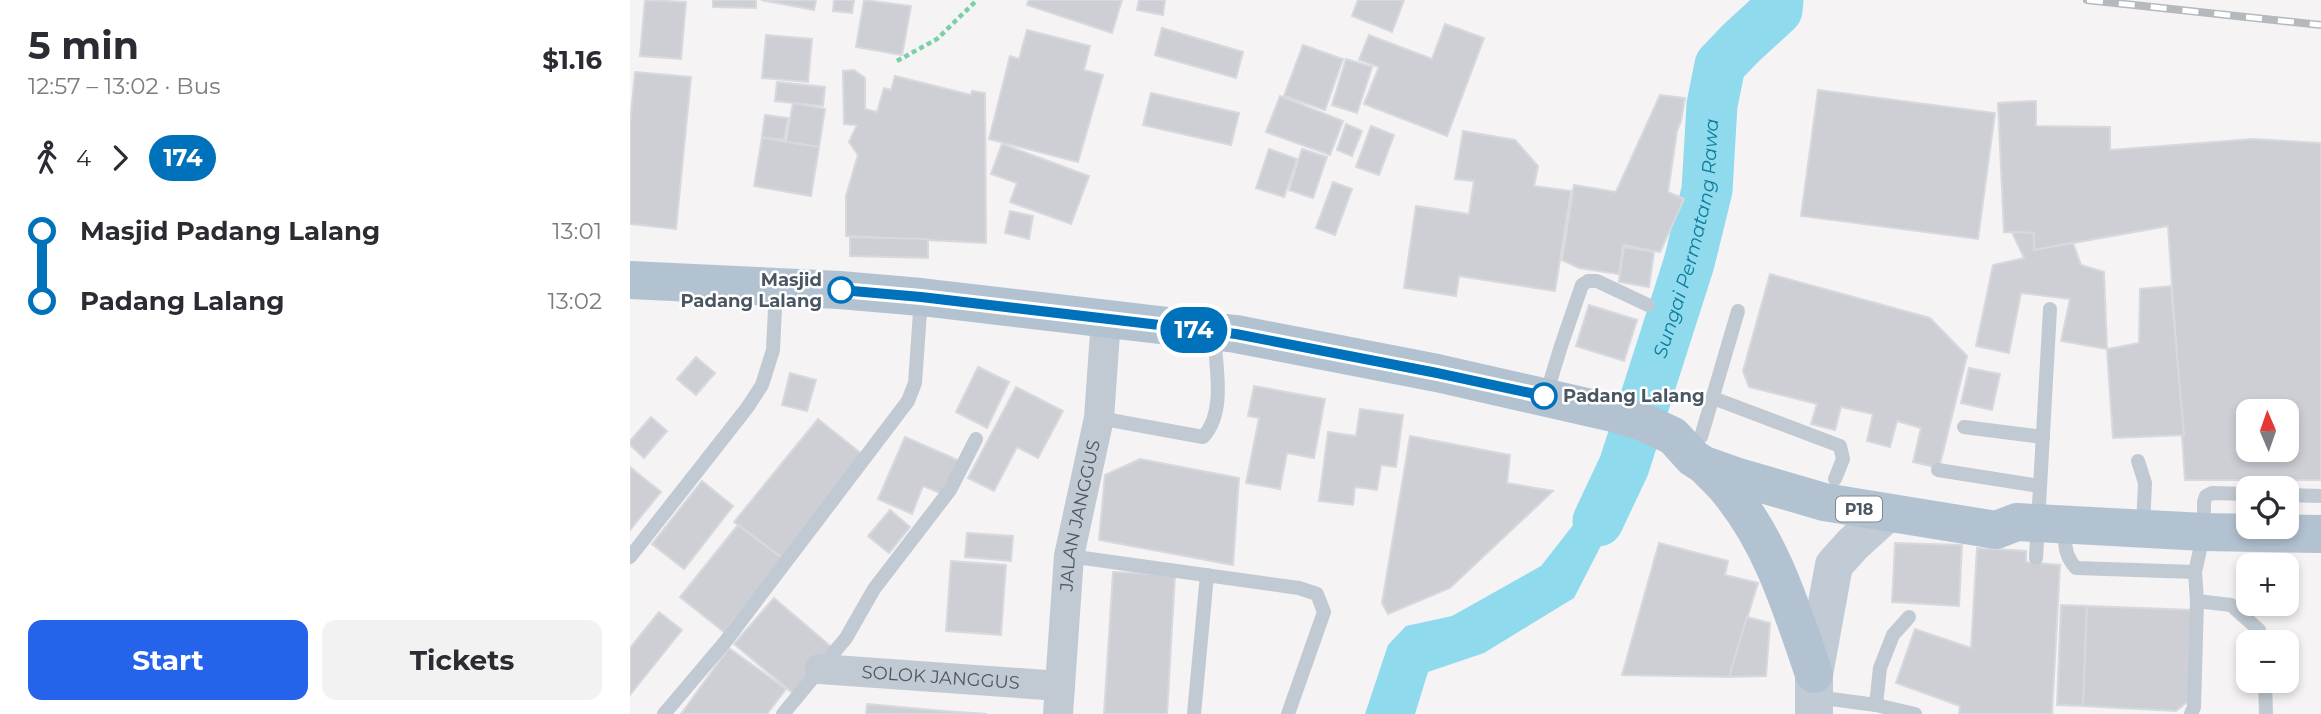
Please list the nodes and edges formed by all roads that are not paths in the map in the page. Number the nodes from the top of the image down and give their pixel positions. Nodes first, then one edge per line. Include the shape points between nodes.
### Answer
1 (630, 280) edge
2 (776, 286) junction
3 (921, 297) junction
4 (1647, 305) dead end
5 (2050, 309) dead end
6 (1738, 311) dead end
7 (1106, 319) junction
8 (1213, 332) junction
9 (1546, 397) junction
10 (1713, 398) junction
11 (1099, 418) junction
12 (1964, 427) dead end
13 (2043, 437) junction
14 (976, 439) dead end
15 (1686, 443) junction
16 (2138, 461) dead end
17 (1938, 470) dead end
18 (1835, 479) junction
19 (2236, 494) edge
20 (2299, 495) edge
21 (2321, 496) edge
22 (1886, 514) junction
23 (2039, 523) junction
24 (2143, 528) junction
25 (2204, 532) junction
26 (2321, 534) edge
27 (1069, 556) junction
28 (630, 557) edge
29 (2196, 572) junction
30 (1207, 575) junction
31 (2197, 601) junction
32 (1909, 617) dead end
33 (2259, 630) edge
34 (820, 669) junction
35 (2265, 693) edge
36 (1814, 695) edge
37 (1059, 700) edge
38 (1876, 705) junction
39 (664, 714) edge
40 (782, 714) edge
41 (1194, 714) edge
42 (1288, 714) edge
43 (1915, 714) edge
44 (2191, 714) edge
45 (2266, 714) edge

1 - 2 main road, P18
2 - 3 main road, P18
2 - 28 lane via 773,350 762,385
3 - 7 main road, P18
3 - 39 lane via 915,383 908,401 725,642
4 - 9 lane via 1597,281 1582,285
5 - 13 lane
6 - 10 lane
7 - 8 main road, P18
7 - 11 street, JALAN JANGGUS
8 - 9 main road, P18
8 - 11 lane via 1218,409 1203,437
9 - 15 main road, P18 via 1614,413
10 - 15 lane
10 - 18 lane via 1840,446 1843,459
11 - 27 street, JALAN JANGGUS
12 - 13 lane
13 - 23 lane
14 - 34 lane via 950,490
15 - 18 main road, P18
15 - 22 main road, P18 via 1824,502
15 - 36 main road via 1732,494 1764,544 1781,578
16 - 24 lane via 2145,483
17 - 23 lane
18 - 23 main road, P18 via 2002,507
19 - 25 lane via 2206,496
20 - 21 lane
22 - 23 main road, P18 via 1996,530
22 - 36 street via 1834,565
23 - 24 main road, P18
23 - 29 lane via 2065,545 2076,568
24 - 25 main road, P18
25 - 26 main road, P18
25 - 29 lane
27 - 30 lane
27 - 37 street, JALAN JANGGUS
29 - 31 lane
30 - 41 lane
30 - 42 lane via 1317,594 1324,612
31 - 33 lane via 2231,605
31 - 44 lane
32 - 38 lane via 1893,635 1880,668
34 - 37 street, SOLOK JANGGUS
34 - 40 lane
35 - 45 lane
36 - 38 lane
38 - 43 lane

